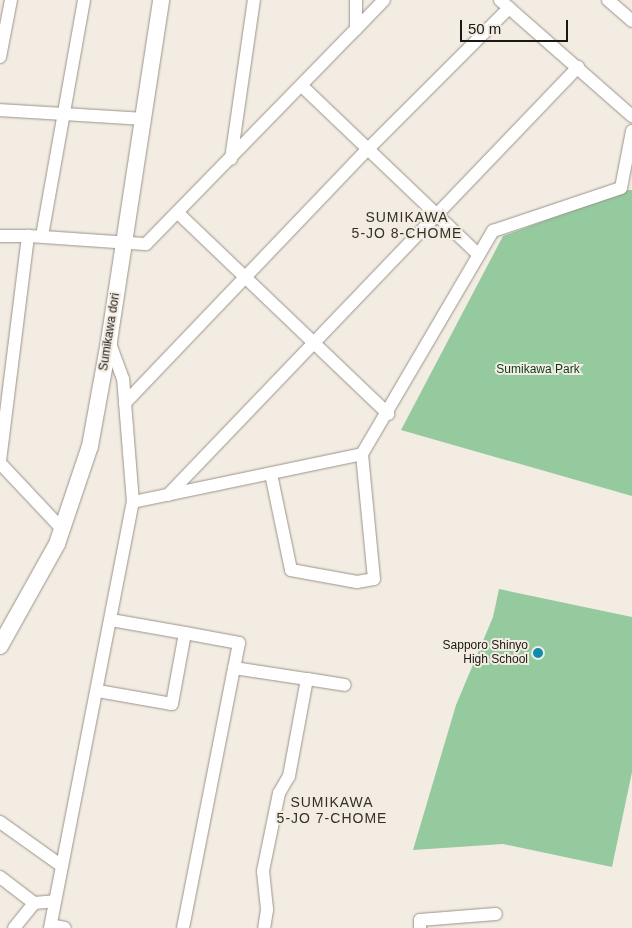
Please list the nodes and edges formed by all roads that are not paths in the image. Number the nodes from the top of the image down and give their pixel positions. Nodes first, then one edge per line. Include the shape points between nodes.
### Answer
1 (11, 0) edge
2 (84, 0) edge
3 (161, 0) edge
4 (254, 0) edge
5 (356, 0) edge
6 (384, 0) edge
7 (608, 0) edge
8 (504, 4) edge
9 (632, 21) edge
10 (356, 29) junction
11 (0, 58) edge
12 (578, 67) junction
13 (303, 87) junction
14 (0, 110) edge
15 (65, 116) junction
16 (632, 116) edge
17 (143, 119) junction
18 (632, 131) edge
19 (367, 150) junction
20 (231, 158) junction
21 (436, 212) junction
22 (178, 213) junction
23 (0, 236) edge
24 (28, 236) junction
25 (42, 236) junction
26 (124, 242) junction
27 (477, 253) junction
28 (247, 277) junction
29 (109, 341) junction
30 (315, 344) junction
31 (125, 403) junction
32 (388, 414) junction
33 (362, 454) junction
34 (0, 462) edge
35 (272, 474) junction
36 (168, 495) junction
37 (133, 502) junction
38 (60, 537) junction
39 (111, 620) junction
40 (185, 633) junction
41 (0, 646) edge
42 (234, 668) junction
43 (307, 679) junction
44 (345, 685) dead end
45 (98, 691) junction
46 (0, 822) edge
47 (62, 866) junction
48 (0, 877) edge
49 (56, 901) junction
50 (34, 903) junction
51 (496, 914) dead end
52 (51, 927) edge
53 (14, 928) edge
54 (65, 928) edge
55 (183, 928) edge
56 (264, 928) edge
57 (420, 928) edge

1 - 11 street
2 - 15 street
3 - 17 street, Sumikawa dori
4 - 20 street
5 - 10 street
6 - 10 street
7 - 9 street
8 - 12 street
8 - 19 street
10 - 13 street
12 - 16 street
12 - 21 street
13 - 19 street
13 - 20 street
14 - 15 street
15 - 17 street
15 - 25 street
17 - 26 street, Sumikawa dori
18 - 27 street via 621,188 493,231
19 - 21 street
19 - 28 street
20 - 22 street
21 - 27 street
21 - 30 street
22 - 26 street via 146,244
22 - 28 street
23 - 24 street
24 - 25 street
24 - 34 street
25 - 26 street
26 - 29 street, Sumikawa dori
27 - 32 street
28 - 30 street
28 - 31 street
29 - 31 street via 122,379
29 - 38 street, Sumikawa dori via 90,446
30 - 32 street
30 - 36 street
31 - 37 street
32 - 33 street
33 - 35 street
33 - 35 street via 374,579 357,582 291,570
34 - 38 street
35 - 36 street
36 - 37 street
37 - 39 street
38 - 41 street, Sumikawa dori
39 - 40 street
39 - 45 street
40 - 42 street via 240,643
40 - 45 street via 172,704
42 - 43 street
42 - 55 street
43 - 44 street
43 - 56 street via 288,776 279,792 263,870 267,910
45 - 47 street
46 - 47 street
47 - 49 street
48 - 50 street
49 - 50 street
49 - 52 street
50 - 53 street
51 - 57 street via 420,920
52 - 54 street

